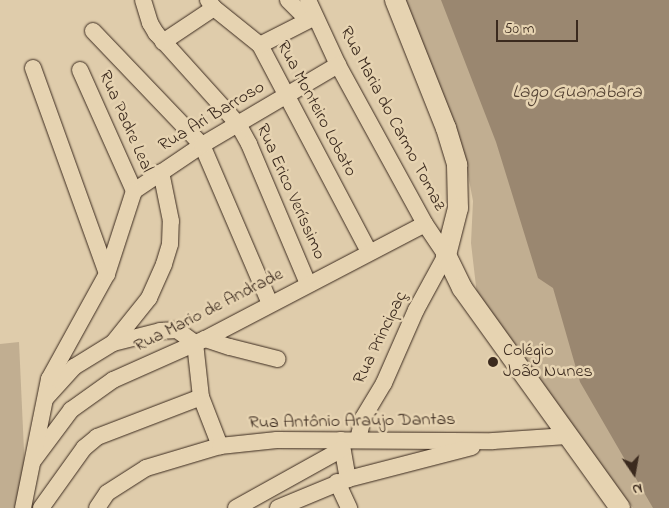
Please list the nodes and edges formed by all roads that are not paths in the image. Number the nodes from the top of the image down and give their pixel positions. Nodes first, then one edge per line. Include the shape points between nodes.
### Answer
1 (143, 0) edge
2 (288, 0) edge
3 (308, 0) edge
4 (395, 0) edge
5 (211, 4) edge
6 (311, 18) junction
7 (93, 31) dead end
8 (163, 42) junction
9 (260, 45) junction
10 (338, 65) junction
11 (33, 68) dead end
12 (80, 70) dead end
13 (286, 96) junction
14 (238, 124) junction
15 (202, 145) junction
16 (161, 172) junction
17 (134, 191) junction
18 (458, 208) junction
19 (425, 224) junction
20 (369, 252) junction
21 (446, 255) junction
22 (107, 274) junction
23 (308, 284) junction
24 (462, 288) junction
25 (270, 304) junction
26 (200, 341) junction
27 (112, 343) junction
28 (277, 359) dead end
29 (201, 397) junction
30 (45, 399) junction
31 (567, 436) junction
32 (358, 439) junction
33 (493, 441) junction
34 (342, 445) junction
35 (220, 446) junction
36 (33, 461) junction
37 (342, 480) junction
38 (23, 508) edge
39 (41, 508) edge
40 (96, 508) edge
41 (236, 508) edge
42 (278, 508) edge
43 (349, 508) edge
44 (620, 508) edge

1 - 8 street, Rua Erico Veríssimo via 150,23
2 - 6 street
3 - 6 street, Rua Maria do Carmo Tomaz
4 - 18 main road via 446,128 457,165
5 - 8 street
5 - 9 street, Rua Monteiro Lobato
6 - 9 street
6 - 10 street, Rua Maria do Carmo Tomaz
7 - 15 street
8 - 14 street, Rua Erico Veríssimo
9 - 13 street, Rua Monteiro Lobato
10 - 13 street, Rua Ari Barroso
10 - 19 street, Rua Maria do Carmo Tomaz
11 - 22 street
12 - 17 street, Rua Padre Leal
13 - 14 street, Rua Ari Barroso
13 - 20 street, Rua Monteiro Lobato
14 - 15 street, Rua Ari Barroso
14 - 23 street, Rua Erico Veríssimo
15 - 16 street, Rua Ari Barroso
15 - 25 street
16 - 17 street, Rua Ari Barroso
16 - 27 street via 171,221 170,244 150,298
17 - 22 street
18 - 21 main road
18 - 24 main road via 457,247
19 - 20 street, Rua Mario de Andrade
19 - 21 street, Rua Maria do Carmo Tomaz
20 - 23 street, Rua Mario de Andrade
21 - 24 main road
21 - 32 street, Rua Principaç via 416,310 384,383 363,418
22 - 30 street via 53,369
23 - 25 street, Rua Mario de Andrade
24 - 31 main road
25 - 26 street, Rua Mario de Andrade
26 - 27 street via 169,330
26 - 28 street
26 - 29 street
26 - 36 street, Rua Mario de Andrade via 113,380 90,395 59,423
27 - 30 street via 74,367
29 - 35 street
29 - 39 street via 97,436 84,448
30 - 36 street
31 - 33 street, Rua Antônio Araújo Dantas
31 - 44 main road
32 - 33 street, Rua Antônio Araújo Dantas
32 - 34 street, Rua Antônio Araújo Dantas
33 - 37 street
34 - 35 street, Rua Antônio Araújo Dantas via 277,440
34 - 37 street
34 - 41 street
35 - 40 street, Rua Antônio Araújo Dantas via 146,468 107,493
36 - 38 street
37 - 42 street
37 - 43 street

